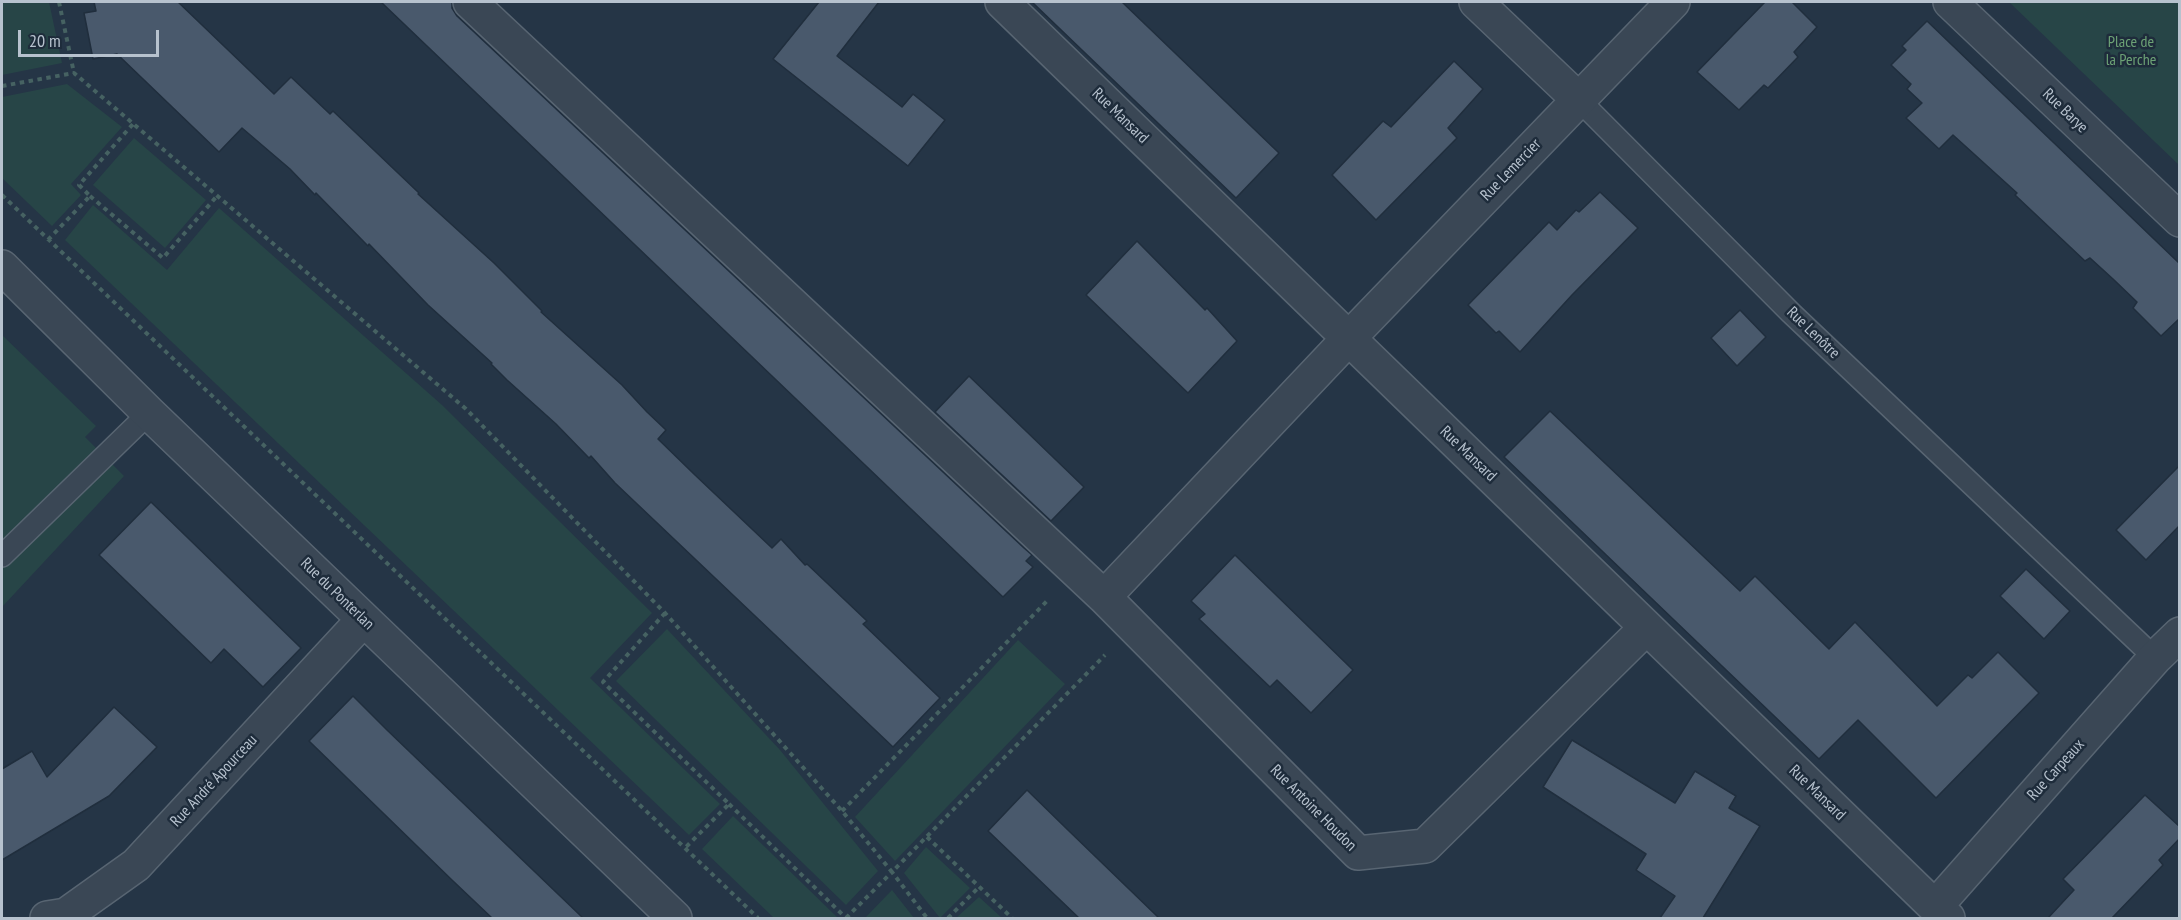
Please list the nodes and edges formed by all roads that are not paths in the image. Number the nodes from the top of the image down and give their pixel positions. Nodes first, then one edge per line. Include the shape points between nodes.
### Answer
1 (470, 2) edge
2 (1002, 2) edge
3 (1476, 2) edge
4 (1673, 2) edge
5 (1950, 2) edge
6 (1579, 100) junction
7 (2180, 220) edge
8 (2, 267) edge
9 (1349, 338) junction
10 (149, 413) junction
11 (2, 556) edge
12 (1104, 597) junction
13 (363, 620) junction
14 (1646, 628) junction
15 (2180, 634) edge
16 (2156, 658) junction
17 (1942, 913) edge
18 (47, 918) edge
19 (675, 918) edge

1 - 12 street, Rue Antoine Houdon
2 - 9 street, Rue Mansard
3 - 6 street, Rue Lenôtre
4 - 6 street, Rue Lemercier
5 - 7 street, Rue Barye
6 - 9 street, Rue Lemercier
6 - 16 lane, Rue Lenôtre via 1791,313
8 - 10 street, Rue du Ponterlan
9 - 12 street, Rue Lemercier
9 - 14 street, Rue Mansard
10 - 11 lane
10 - 13 street, Rue du Ponterlan
12 - 14 street, Rue Antoine Houdon via 1358,853 1425,846
13 - 18 street, Rue André Apourceau via 136,865 66,915
13 - 19 street, Rue du Ponterlan
14 - 17 street, Rue Mansard
15 - 16 street, Rue Carpeaux
16 - 17 street, Rue Carpeaux

